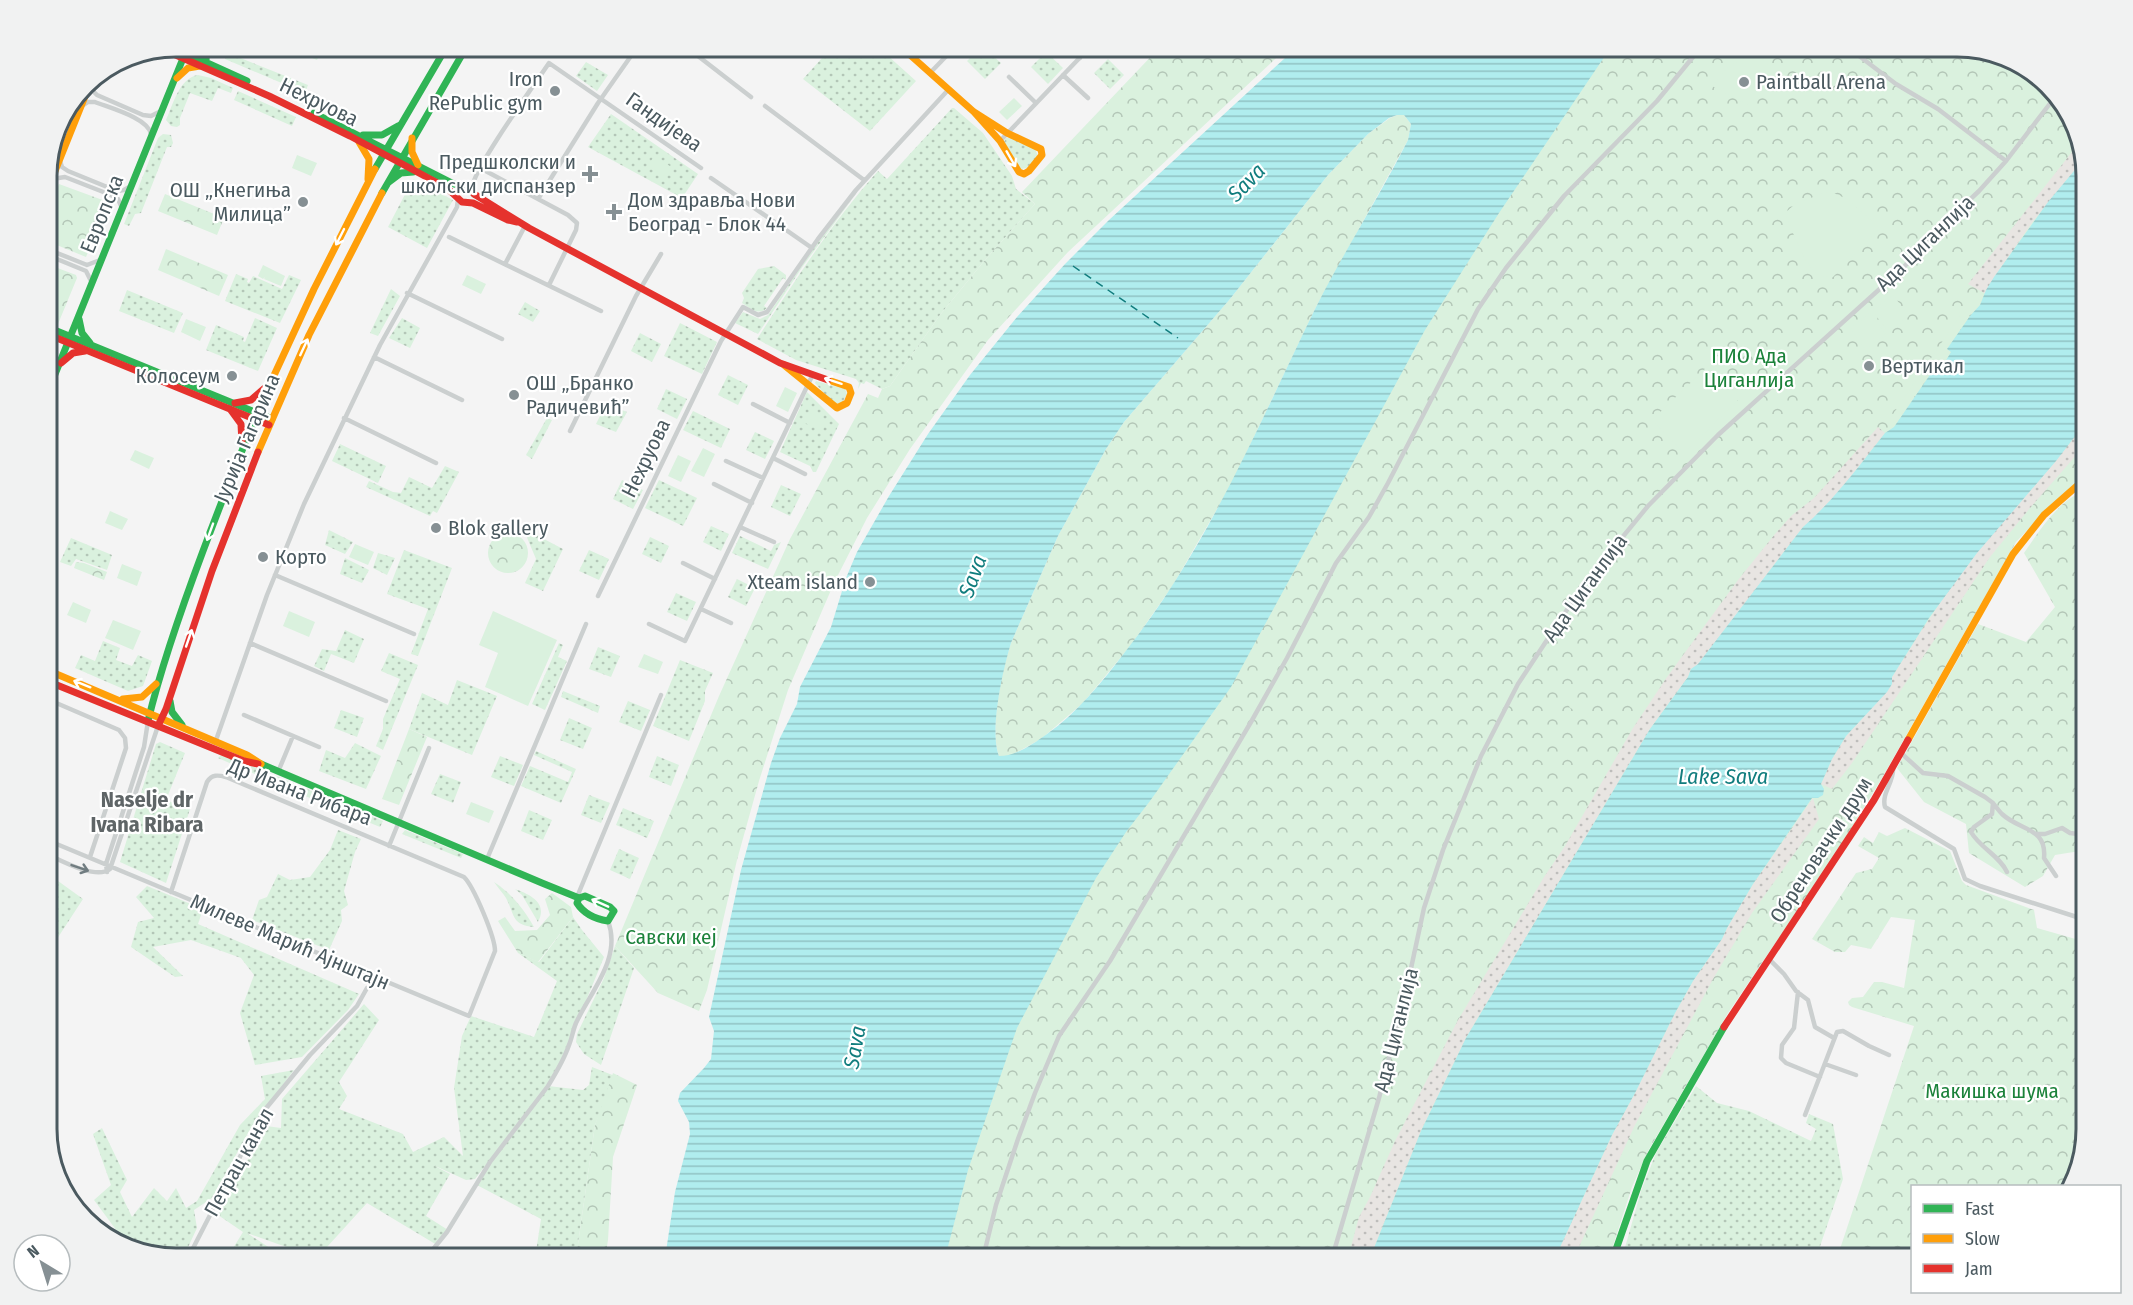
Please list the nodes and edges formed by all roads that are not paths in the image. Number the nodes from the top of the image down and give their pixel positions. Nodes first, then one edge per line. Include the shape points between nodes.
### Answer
1 (184, 57) edge
2 (191, 57) edge
3 (196, 57) edge
4 (203, 57) edge
5 (440, 57) edge
6 (460, 57) edge
7 (630, 57) edge
8 (700, 57) edge
9 (912, 57) edge
10 (945, 57) edge
11 (1693, 57) edge
12 (1860, 57) edge
13 (1080, 58) edge
14 (212, 65) junction
15 (201, 66) junction
16 (930, 73) junction
17 (1064, 75) junction
18 (1009, 77) dead end
19 (173, 83) junction
20 (949, 89) junction
21 (94, 91) edge
22 (751, 96) dead end
23 (601, 98) junction
24 (1088, 98) dead end
25 (1036, 103) junction
26 (2050, 103) edge
27 (82, 104) edge
28 (765, 106) dead end
29 (80, 109) junction
30 (163, 109) junction
31 (974, 112) junction
32 (402, 122) junction
33 (1007, 134) junction
34 (151, 137) junction
35 (359, 137) junction
36 (412, 137) junction
37 (1000, 141) junction
38 (385, 151) junction
39 (60, 158) junction
40 (399, 159) junction
41 (2006, 161) junction
42 (58, 164) edge
43 (480, 168) junction
44 (701, 168) dead end
45 (418, 170) junction
46 (57, 178) edge
47 (711, 178) dead end
48 (864, 180) junction
49 (132, 184) junction
50 (367, 185) junction
51 (469, 187) junction
52 (381, 191) junction
53 (538, 199) junction
54 (462, 200) junction
55 (122, 208) junction
56 (522, 224) junction
57 (449, 237) dead end
58 (812, 248) junction
59 (567, 249) junction
60 (57, 253) edge
61 (661, 254) dead end
62 (102, 258) junction
63 (57, 259) edge
64 (505, 264) junction
65 (92, 283) junction
66 (549, 285) junction
67 (640, 288) junction
68 (407, 293) junction
69 (601, 311) dead end
70 (79, 316) junction
71 (57, 333) edge
72 (725, 334) junction
73 (57, 337) edge
74 (502, 339) dead end
75 (69, 340) junction
76 (91, 349) junction
77 (374, 357) junction
78 (784, 365) junction
79 (57, 368) joint
80 (813, 374) junction
81 (272, 380) junction
82 (809, 384) junction
83 (462, 400) dead end
84 (753, 404) dead end
85 (230, 405) junction
86 (256, 415) junction
87 (344, 418) junction
88 (270, 422) junction
89 (790, 423) junction
90 (570, 431) dead end
91 (240, 453) junction
92 (773, 458) junction
93 (726, 461) dead end
94 (436, 463) dead end
95 (805, 474) dead end
96 (763, 478) junction
97 (714, 484) dead end
98 (2076, 487) edge
99 (752, 503) junction
100 (740, 527) junction
101 (774, 543) dead end
102 (683, 563) dead end
103 (275, 575) junction
104 (715, 579) junction
105 (598, 596) dead end
106 (700, 609) junction
107 (731, 623) dead end
108 (586, 624) dead end
109 (650, 624) dead end
110 (414, 634) dead end
111 (250, 643) junction
112 (57, 674) edge
113 (161, 677) junction
114 (57, 685) edge
115 (171, 694) junction
116 (661, 695) dead end
117 (118, 699) junction
118 (386, 701) dead end
119 (57, 703) edge
120 (150, 713) junction
121 (244, 714) dead end
122 (148, 721) junction
123 (160, 722) junction
124 (189, 730) junction
125 (293, 736) junction
126 (214, 745) junction
127 (319, 747) dead end
128 (429, 748) dead end
129 (1901, 753) junction
130 (1893, 767) junction
131 (278, 772) junction
132 (1993, 803) junction
133 (399, 822) junction
134 (2033, 833) junction
135 (2076, 833) edge
136 (57, 844) edge
137 (389, 846) junction
138 (90, 857) junction
139 (57, 858) edge
140 (487, 859) junction
141 (106, 864) junction
142 (112, 867) junction
143 (107, 872) junction
144 (2007, 872) dead end
145 (2056, 876) dead end
146 (171, 892) junction
147 (578, 897) junction
148 (2076, 917) edge
149 (608, 921) junction
150 (1769, 959) junction
151 (367, 988) dead end
152 (1798, 992) junction
153 (468, 1016) joint
154 (1834, 1038) junction
155 (1889, 1055) dead end
156 (1825, 1064) junction
157 (1856, 1075) dead end
158 (1820, 1077) junction
159 (1805, 1115) dead end
160 (193, 1248) edge
161 (434, 1248) edge
162 (985, 1248) edge
163 (1335, 1248) edge
164 (1616, 1248) edge

1 - 19 street, Европска
2 - 15 street, Нехруова
3 - 14 street, Нехруова
4 - 14 street
5 - 32 street, Јурија Гагарина
6 - 36 street, Јурија Гагарина
7 - 23 street, Гандијева
8 - 22 street
9 - 16 street
10 - 16 street
11 - 162 street via 1657,101 1564,196 1506,268 1479,309 1388,483 1336,563 1251,722 1110,961 1059,1036 1018,1138
12 - 41 street
13 - 17 street
14 - 35 street, Нехруова
15 - 19 street via 188,68
15 - 35 street, Нехруова
16 - 20 street
17 - 24 street
17 - 25 street
18 - 25 street
19 - 30 street, Европска
20 - 31 street
20 - 48 street
21 - 30 street via 143,115 154,116
23 - 43 street via 549,63
23 - 44 street, Гандијева
23 - 53 street
25 - 33 street
26 - 41 street, Ада Циганлија
27 - 29 street
28 - 48 street
29 - 34 street via 88,102 96,102 143,122
29 - 39 street
30 - 34 street, Европска
31 - 33 street
31 - 37 street
32 - 35 street via 382,135
32 - 38 street, Јурија Гагарина
33 - 37 street
37 -> 33 street via 1019,172 1029,171 1042,155 1041,149
34 - 49 street, Европска
35 - 38 street, Нехруова
35 - 50 street via 369,159
36 - 40 street, Јурија Гагарина
36 - 45 street
38 - 40 street, Нехруова
38 - 50 street, Јурија Гагарина
39 - 42 street
39 - 49 street via 65,170 117,191
40 - 45 street, Нехруова
40 - 52 street, Јурија Гагарина
41 - 163 street, Ада Циганлија via 1904,267 1726,427 1647,506 1584,584 1518,684 1481,756 1424,908 1379,1098
43 - 51 street
43 - 53 street
45 - 51 street, Нехруова
45 - 52 street via 398,175
45 - 54 street, Нехруова
46 - 55 street via 63,176 111,195
47 - 58 street
48 - 58 street, Нехруова
49 - 55 street, Европска
50 -> 81 street, Јурија Гагарина
51 - 54 street
51 - 54 street via 457,190
51 - 56 street, Нехруова
88 -> 52 street, Јурија Гагарина
53 - 59 street via 574,219 576,230
54 - 56 street, Нехруова
54 - 68 street
55 - 62 street, Европска
56 - 59 street, Нехруова
56 - 64 street
57 - 64 street
58 - 72 street, Нехруова via 767,312 758,315 743,307
59 - 66 street
59 - 67 street, Нехруова
60 - 62 street via 87,265
61 - 67 street
62 - 65 street, Европска
63 - 65 street via 86,271
64 - 66 street
65 - 70 street, Европска
66 - 69 street
67 - 72 street, Нехруова
67 - 90 street
68 - 74 street
68 - 77 street
70 - 75 street, Европска
70 - 76 street
71 - 75 street
72 - 78 street, Нехруова
72 - 105 street, Нехруова
73 - 75 street
75 - 76 street
75 - 79 street, Европска
76 - 79 street via 73,353
76 - 85 street
77 - 83 street
77 - 87 street
78 - 80 street, Нехруова
78 - 82 street, Нехруова
80 - 82 street
82 -> 80 street, Нехруова via 837,408 847,403 849,387
81 - 85 street via 251,400
81 - 86 street, Јурија Гагарина
82 - 89 street
84 - 89 street
85 - 86 street
85 - 91 street via 242,428
86 - 88 street
86 - 91 street, Јурија Гагарина
87 - 94 street
87 - 103 street
115 -> 88 street, Јурија Гагарина via 211,574
89 - 92 street
91 -> 113 street, Јурија Гагарина
92 - 95 street
92 - 96 street
93 - 96 street
96 - 99 street
97 - 99 street
98 - 129 street, Обреновачки друм via 2044,515 2013,554
99 - 100 street
100 - 101 street
100 - 104 street
102 - 104 street
103 - 110 street
103 - 111 street
104 - 106 street
106 - 107 street
106 - 109 street via 685,641
108 - 140 street
111 - 118 street
111 - 126 street
117 -> 112 street, Др Ивана Рибара
113 - 117 street via 144,698
113 - 120 street, Јурија Гагарина
114 - 122 street, Др Ивана Рибара
115 - 123 street, Јурија Гагарина
115 - 124 street via 172,712
116 - 147 street
117 - 120 street, Др Ивана Рибара
119 - 138 street via 118,730 126,740
120 - 122 street, Јурија Гагарина
120 - 123 street, Др Ивана Рибара
121 - 125 street
122 - 123 street, Др Ивана Рибара
122 - 141 street, Јурија Гагарина via 144,747
123 - 124 street, Др Ивана Рибара
123 - 126 street, Др Ивана Рибара
123 - 142 street, Јурија Гагарина
124 - 126 street, Др Ивана Рибара
125 - 127 street
125 - 131 street
126 - 131 street, Др Ивана Рибара via 246,755
128 - 133 street, Др Ивана Рибара
129 - 130 street, Обреновачки друм
129 - 132 street via 1923,773 1948,776
130 - 148 street via 1885,807 1954,849 1965,879
130 - 150 street, Обреновачки друм
131 - 133 street, Др Ивана Рибара
132 - 134 street
132 - 144 street via 1992,814 1971,832
133 - 137 street, Др Ивана Рибара
133 - 140 street, Др Ивана Рибара
134 - 135 street via 2045,834 2061,828
134 - 145 street via 2043,841 2045,860
136 - 138 street, Милеве Марић Ајнштајн
137 - 146 street, Др Ивана Рибара via 226,777 215,776 205,785
137 - 153 street, Др Ивана Рибара via 464,877 470,884 495,951
138 - 141 street, Милеве Марић Ајнштајн
139 -> 143 street via 88,870
140 - 147 street, Др Ивана Рибара
141 - 142 street, Милеве Марић Ајнштајн
141 - 143 street
142 - 143 street
142 - 146 street, Милеве Марић Ајнштајн
146 - 153 street, Милеве Марић Ајнштајн
147 - 149 street, Др Ивана Рибара via 579,908
149 -> 147 street, Др Ивана Рибара via 614,914 610,907 585,896
149 - 161 street via 613,939 608,962 548,1086 490,1162
150 - 152 street
150 - 164 street, Обреновачки друм via 1652,1151
151 - 160 street, Петрац канал via 357,1006 263,1112
152 - 154 street via 1808,999 1815,1027
152 - 158 street via 1794,1028 1782,1045 1781,1058
154 - 155 street via 1843,1031
154 - 156 street
156 - 157 street
156 - 158 street
158 - 159 street

